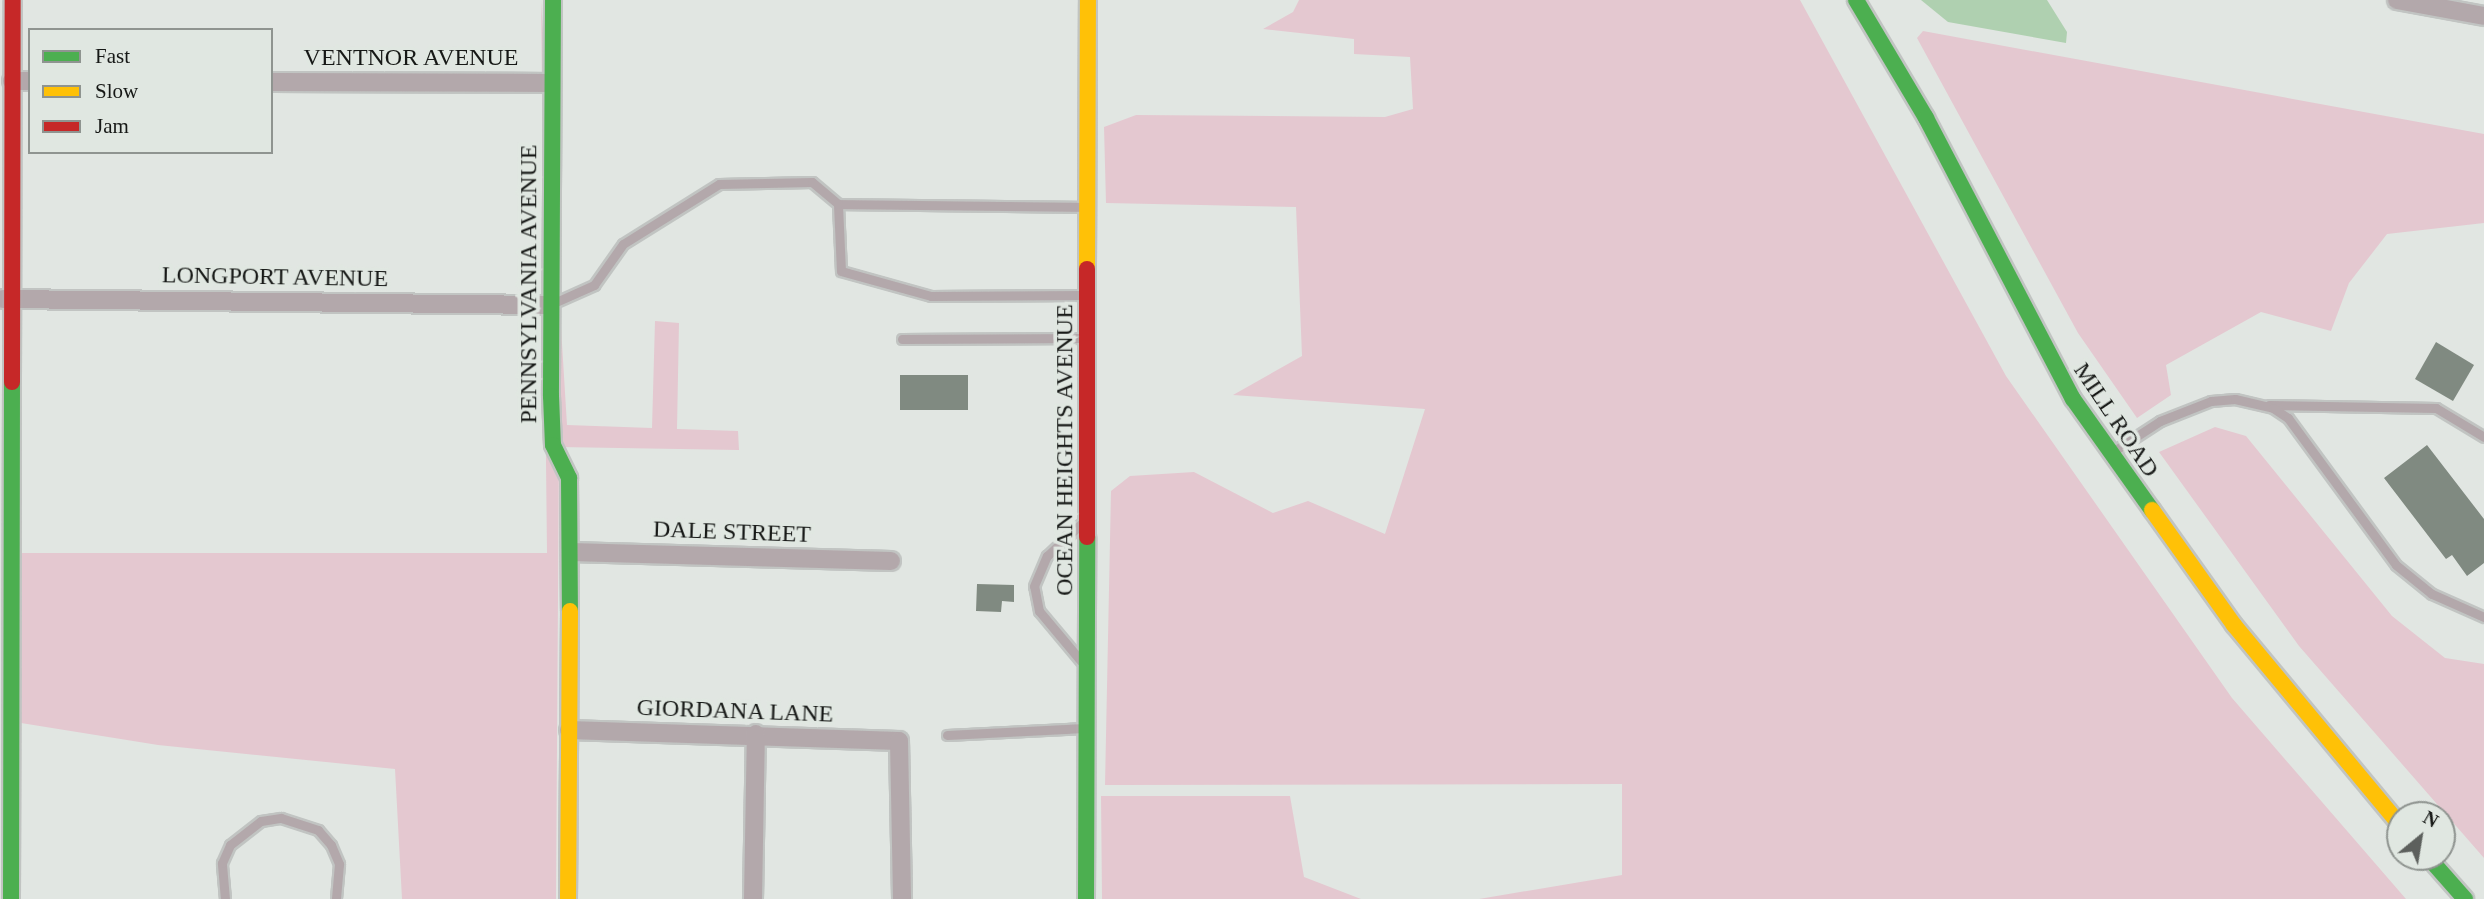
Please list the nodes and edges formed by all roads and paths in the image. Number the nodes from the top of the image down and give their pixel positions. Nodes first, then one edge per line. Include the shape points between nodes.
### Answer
1 (13, 0) edge
2 (553, 0) edge
3 (1088, 0) edge
4 (1856, 0) edge
5 (2397, 0) edge
6 (2479, 10) edge
7 (21, 81) edge
8 (273, 82) edge
9 (551, 83) junction
10 (838, 204) junction
11 (1088, 207) junction
12 (1088, 295) junction
13 (6, 299) edge
14 (549, 305) junction
15 (1088, 338) junction
16 (902, 339) dead end
17 (2264, 404) junction
18 (2484, 437) edge
19 (2109, 453) junction
20 (1088, 518) junction
21 (571, 552) junction
22 (891, 561) dead end
23 (2484, 617) edge
24 (1088, 668) junction
25 (1087, 728) junction
26 (569, 730) junction
27 (755, 734) junction
28 (947, 735) dead end
29 (6, 739) edge
30 (2386, 809) edge
31 (2440, 871) edge
32 (11, 899) edge
33 (225, 899) edge
34 (336, 899) edge
35 (568, 899) edge
36 (753, 899) edge
37 (902, 899) edge
38 (1086, 899) edge
39 (2465, 899) edge

1 - 7 street
2 - 9 street, PENNSYLVANIA AVENUE
3 - 11 street, OCEAN HEIGHTS AVENUE
4 - 19 street, MILL ROAD via 1926,118 2042,347
5 - 6 street
7 - 13 street
8 - 9 street, VENTNOR AVENUE
9 - 14 street, PENNSYLVANIA AVENUE
10 - 11 lane
10 - 12 lane via 841,271 931,296
10 - 14 lane via 812,182 719,184 623,244 588,290
11 - 12 street, OCEAN HEIGHTS AVENUE
12 - 15 street, OCEAN HEIGHTS AVENUE
13 - 14 street, LONGPORT AVENUE
13 - 29 street
14 - 21 street, PENNSYLVANIA AVENUE via 552,445 569,478
15 - 16 lane
15 - 20 street, OCEAN HEIGHTS AVENUE
17 - 18 lane via 2436,408
17 - 19 lane via 2211,401 2160,421
17 - 23 lane via 2288,418 2396,565 2432,594
19 - 30 street, MILL ROAD via 2282,687
20 - 24 street, OCEAN HEIGHTS AVENUE
20 - 24 lane via 1047,556 1034,586 1040,611
21 - 22 street, DALE STREET
21 - 26 street, PENNSYLVANIA AVENUE
24 - 25 street, OCEAN HEIGHTS AVENUE
25 - 28 lane
25 - 38 street, OCEAN HEIGHTS AVENUE
26 - 27 street, GIORDANA LANE
26 - 35 street, PENNSYLVANIA AVENUE
27 - 36 street
27 - 37 street, GIORDANA LANE via 899,741
29 - 32 street
31 - 39 street
33 - 34 lane via 222,863 230,845 252,825 281,818 318,831 331,845 339,864

